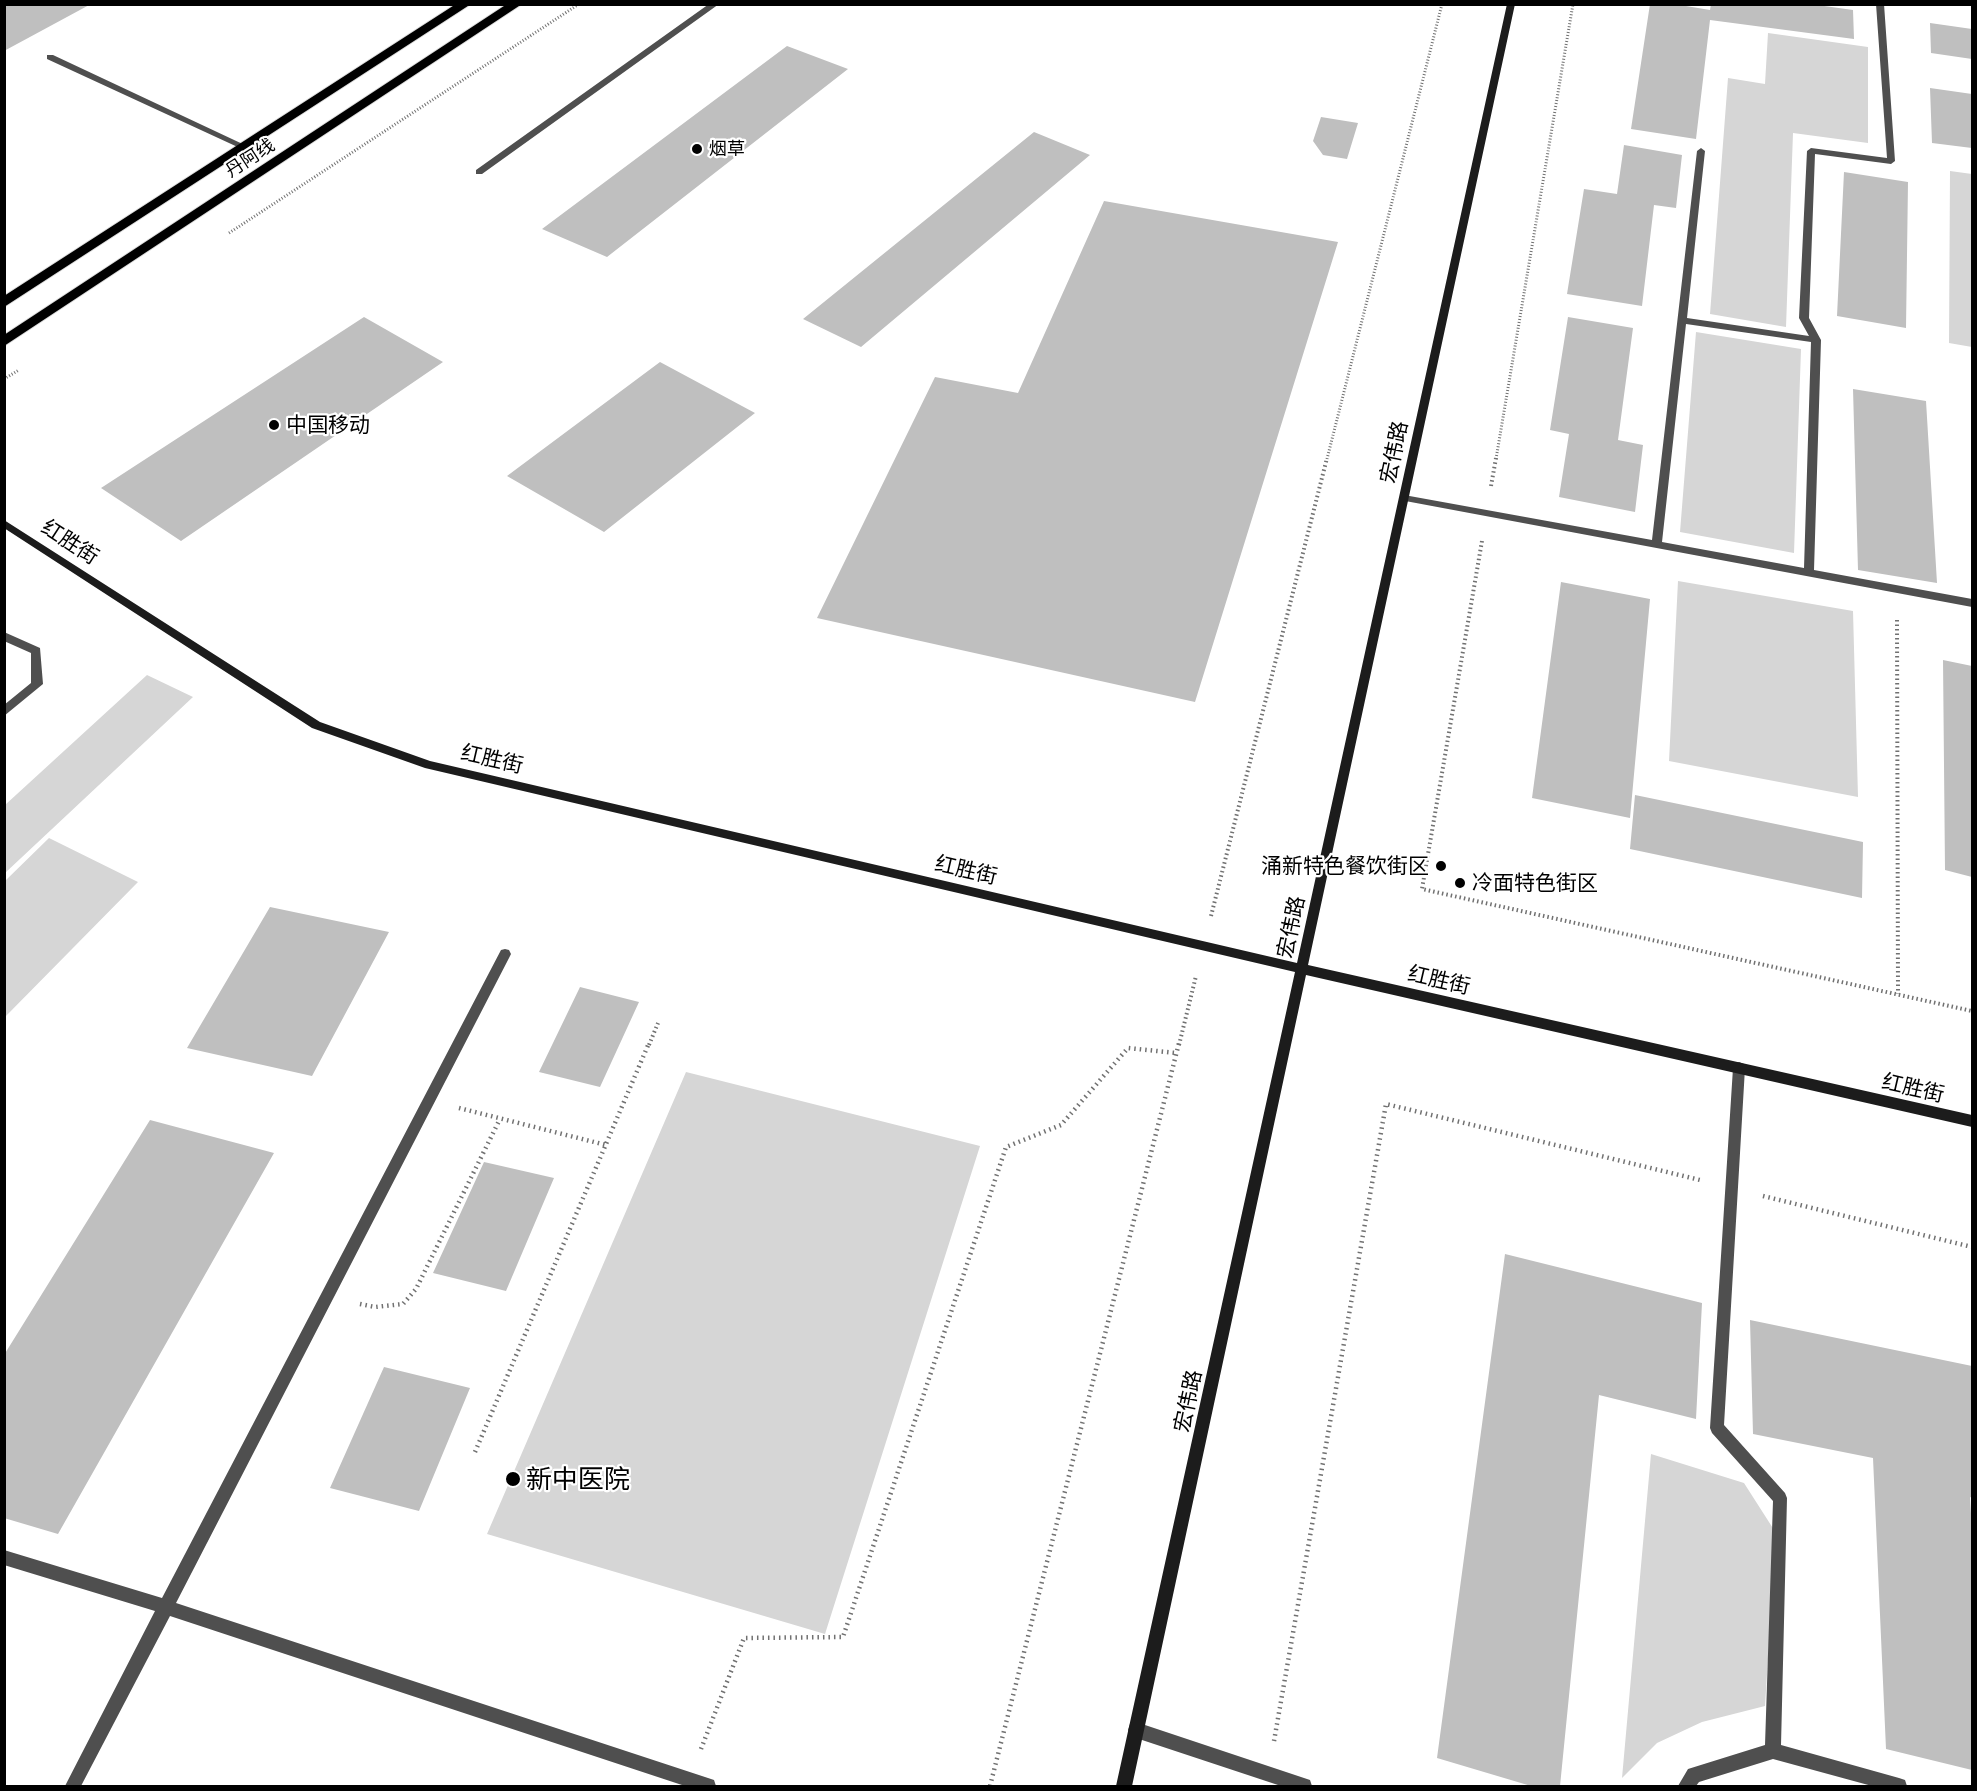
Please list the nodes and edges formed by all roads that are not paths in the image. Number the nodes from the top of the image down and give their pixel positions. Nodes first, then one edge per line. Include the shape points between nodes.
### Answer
1 (465, 4) edge
2 (516, 4) edge
3 (715, 4) edge
4 (1511, 4) edge
5 (1880, 4) edge
6 (50, 57) dead end
7 (245, 147) junction
8 (1701, 151) dead end
9 (479, 172) dead end
10 (4, 303) edge
11 (1682, 320) junction
12 (1816, 340) junction
13 (4, 342) edge
14 (1404, 498) junction
15 (4, 523) edge
16 (1657, 545) junction
17 (1809, 573) junction
18 (1972, 603) edge
19 (4, 636) edge
20 (4, 712) edge
21 (505, 954) dead end
22 (1302, 969) junction
23 (1739, 1068) junction
24 (1972, 1121) edge
25 (4, 1557) edge
26 (166, 1607) junction
27 (1136, 1730) junction
28 (1773, 1751) junction
29 (73, 1786) edge
30 (708, 1786) edge
31 (1124, 1786) edge
32 (1304, 1786) edge
33 (1686, 1786) edge
34 (1899, 1786) edge

1 - 7 highway, 丹阿线
2 - 13 highway, 丹阿线
3 - 9 lane
4 - 14 street, 宏伟路
5 - 12 lane via 1891,161 1811,151 1804,318
6 - 7 lane
7 - 10 highway, 丹阿线
8 - 11 lane
11 - 12 lane
11 - 16 lane
12 - 17 lane
14 - 16 lane
14 - 22 street, 宏伟路
15 - 22 street, 红胜街 via 316,725 429,765
16 - 17 lane
17 - 18 lane
19 - 20 lane via 36,651 37,684
21 - 26 lane
22 - 23 street, 红胜街
22 - 27 street, 宏伟路
23 - 24 street, 红胜街
23 - 28 lane via 1717,1428 1780,1498
25 - 26 lane
26 - 29 lane
26 - 30 lane
27 - 31 street, 宏伟路
27 - 32 lane
28 - 33 lane via 1694,1775
28 - 34 lane

